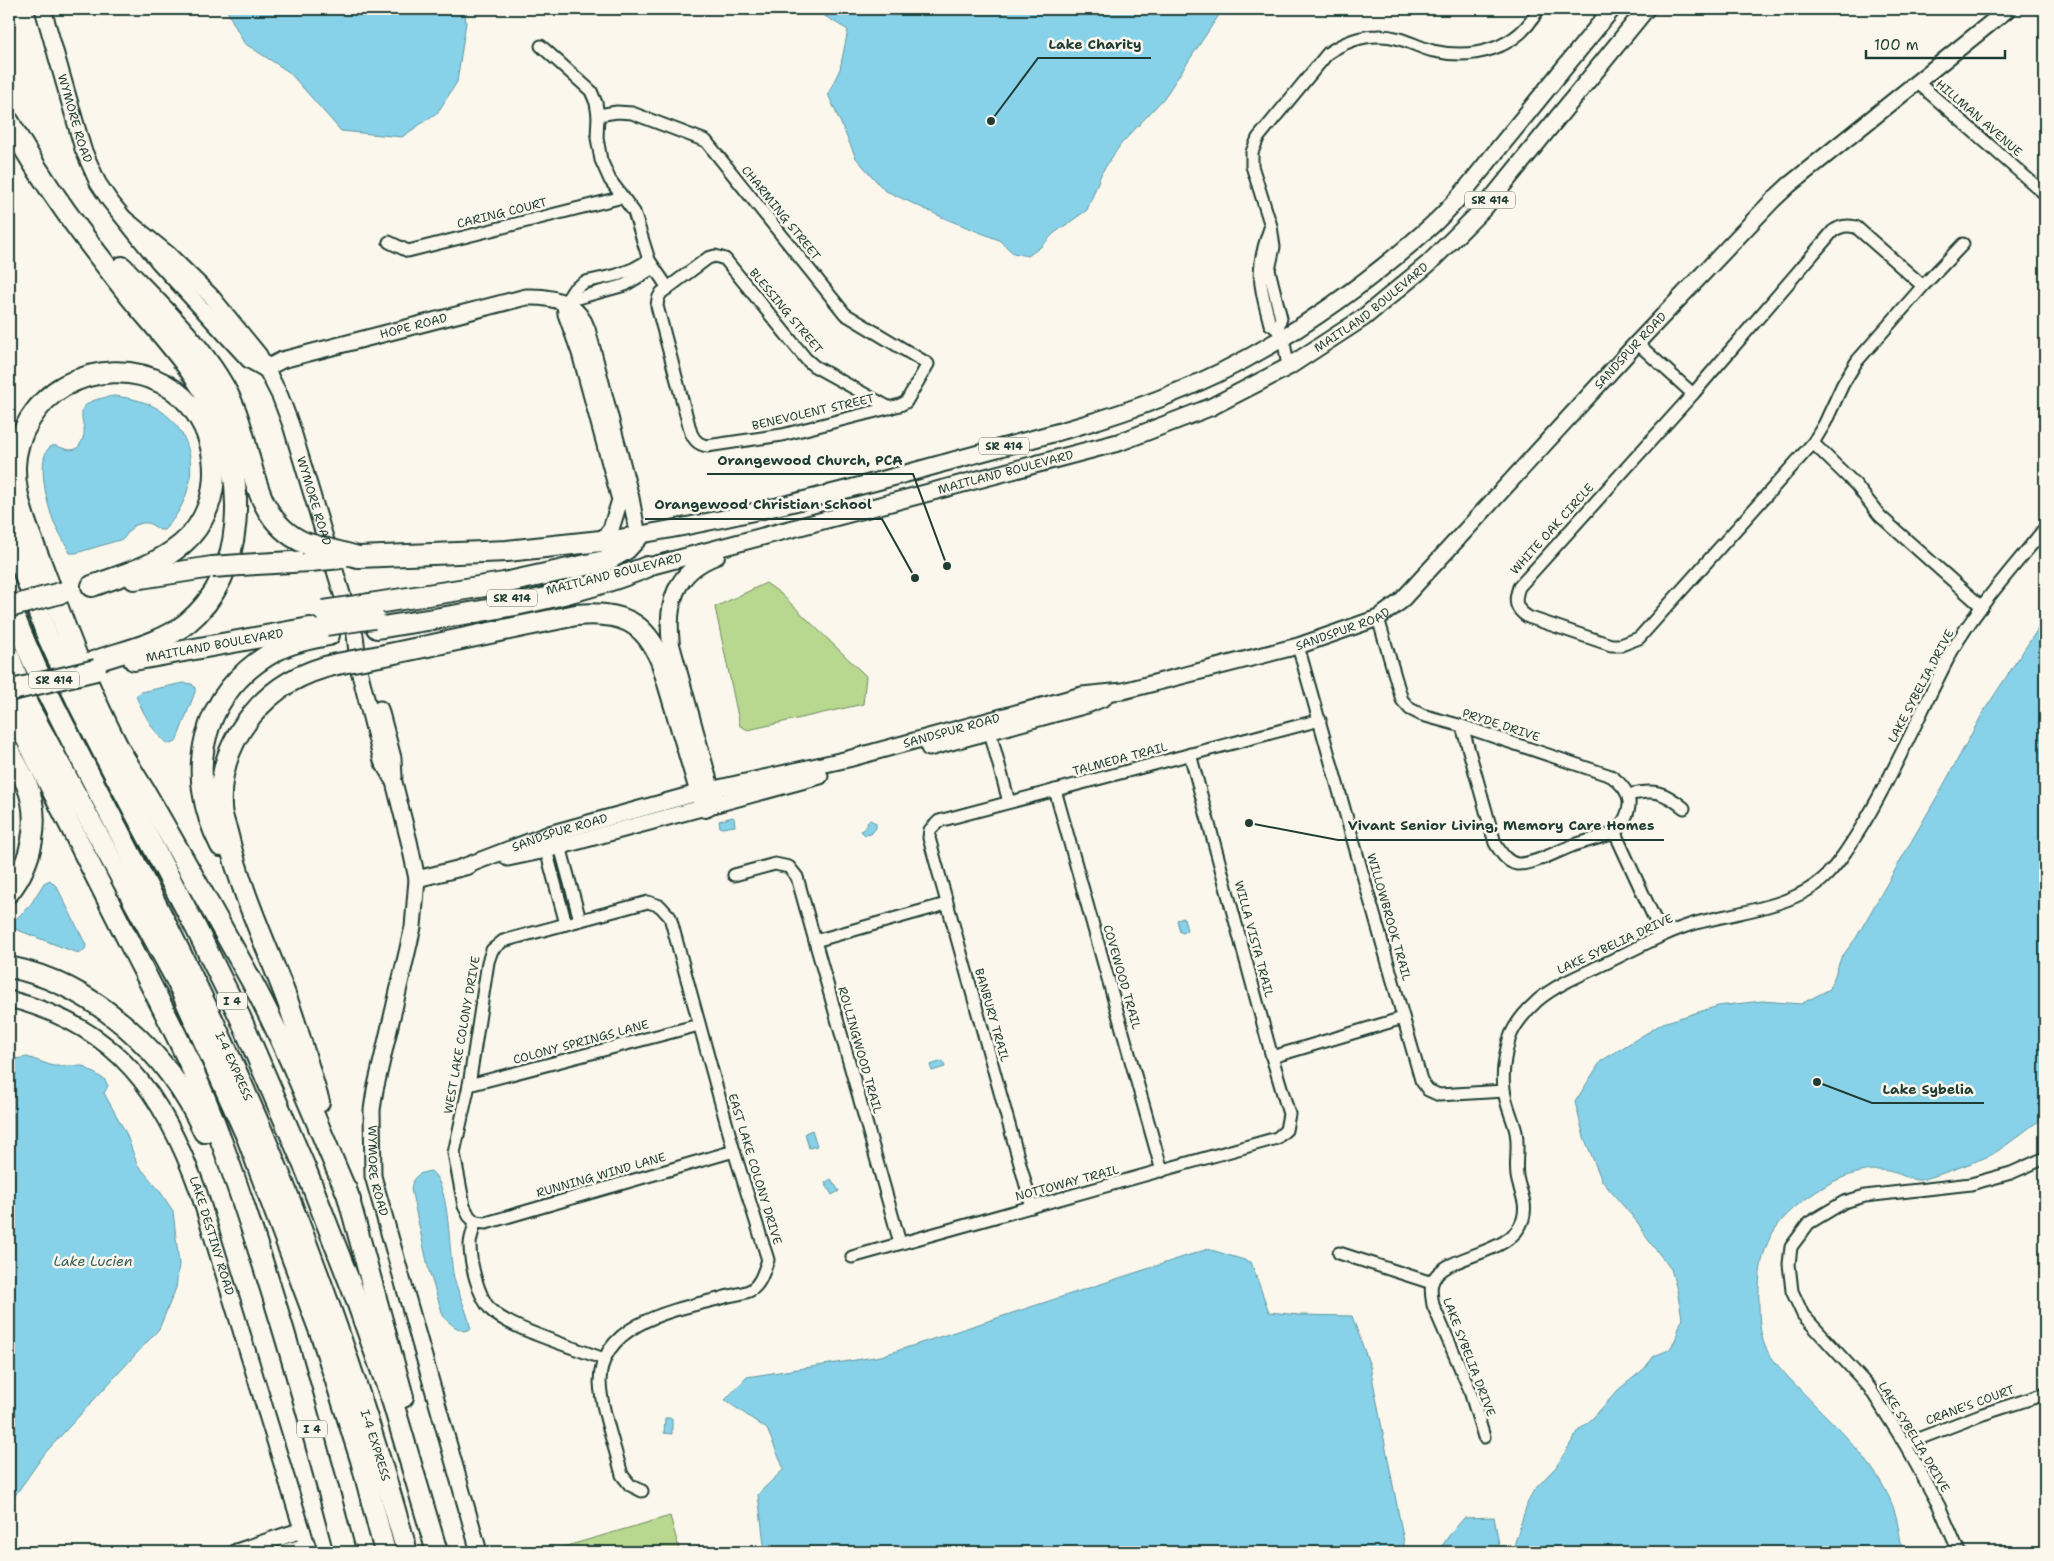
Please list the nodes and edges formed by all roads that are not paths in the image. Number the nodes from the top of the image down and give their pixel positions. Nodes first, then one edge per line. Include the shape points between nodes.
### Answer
1 (43, 9) edge
2 (1538, 9) edge
3 (1612, 9) edge
4 (1646, 9) edge
5 (2008, 9) edge
6 (541, 46) dead end
7 (1917, 82) junction
8 (598, 116) junction
9 (9, 122) edge
10 (22, 146) junction
11 (2045, 194) edge
12 (623, 197) junction
13 (389, 242) dead end
14 (1963, 244) dead end
15 (651, 264) junction
16 (1923, 286) junction
17 (668, 288) junction
18 (566, 302) junction
19 (1280, 333) junction
20 (1637, 343) junction
21 (1303, 359) junction
22 (928, 364) joint
23 (1288, 367) junction
24 (265, 369) junction
25 (1692, 394) junction
26 (890, 408) junction
27 (1813, 443) junction
28 (811, 523) junction
29 (2045, 528) edge
30 (9, 532) edge
31 (638, 536) junction
32 (600, 541) junction
33 (307, 552) junction
34 (647, 567) joint
35 (92, 586) junction
36 (9, 602) edge
37 (9, 607) edge
38 (1982, 607) junction
39 (374, 617) junction
40 (1378, 618) junction
41 (326, 623) junction
42 (1298, 646) junction
43 (9, 656) edge
44 (94, 666) junction
45 (10, 695) edge
46 (1320, 720) junction
47 (988, 726) junction
48 (1462, 726) junction
49 (9, 750) edge
50 (1190, 754) junction
51 (1056, 790) junction
52 (1628, 795) junction
53 (708, 798) junction
54 (1009, 802) junction
55 (1684, 808) dead end
56 (930, 830) joint
57 (1615, 833) junction
58 (549, 834) junction
59 (553, 848) junction
60 (460, 868) junction
61 (734, 875) dead end
62 (568, 876) junction
63 (417, 880) junction
64 (554, 880) junction
65 (242, 885) junction
66 (9, 892) edge
67 (946, 904) junction
68 (580, 920) junction
69 (566, 924) junction
70 (1662, 935) junction
71 (816, 941) junction
72 (9, 967) edge
73 (9, 999) edge
74 (1403, 1018) junction
75 (698, 1025) junction
76 (1272, 1057) junction
77 (470, 1085) junction
78 (1504, 1091) junction
79 (1286, 1130) joint
80 (734, 1151) junction
81 (2045, 1158) edge
82 (1162, 1171) junction
83 (350, 1200) junction
84 (1032, 1206) junction
85 (476, 1222) junction
86 (900, 1243) junction
87 (1339, 1253) dead end
88 (852, 1257) dead end
89 (1432, 1283) junction
90 (277, 1306) junction
91 (604, 1359) junction
92 (2045, 1394) edge
93 (1484, 1437) dead end
94 (1905, 1444) junction
95 (417, 1485) junction
96 (642, 1491) dead end
97 (302, 1530) junction
98 (308, 1549) edge
99 (236, 1552) edge
100 (286, 1552) edge
101 (345, 1552) edge
102 (385, 1552) edge
103 (407, 1552) edge
104 (436, 1552) edge
105 (479, 1552) edge
106 (1959, 1552) edge

1 - 24 main road, WYMORE ROAD via 83,149 110,202 159,262 249,360
2 - 19 street via 1518,35 1494,49 1477,54 1451,54 1399,38 1378,36 1342,44 1328,53 1258,138 1252,152 1252,166 1271,226 1259,269 1270,324
3 - 19 main road, MAITLAND BOULEVARD / SR 414 via 1472,182 1432,226 1341,299
4 - 21 main road, MAITLAND BOULEVARD / SR 414 via 1485,207 1421,270 1363,318
5 - 7 main road, SANDSPUR ROAD
6 - 8 street via 590,91
7 - 11 street, HILLMAN AVENUE
7 - 20 main road, SANDSPUR ROAD via 1773,200
8 - 12 street via 601,160
8 - 22 street, CHARMING STREET via 632,113 706,141 845,314
9 - 10 highway
10 - 33 highway via 115,260 204,356 239,419 253,476 267,511
10 - 44 highway via 71,220 196,380 216,413 233,475 236,522 230,555 224,573 204,606 174,632
12 - 13 street, CARING COURT via 408,251
12 - 15 street via 634,212
14 - 16 street, WHITE OAK CIRCLE
15 - 17 street
15 - 18 street via 625,284
16 - 25 street, WHITE OAK CIRCLE via 1856,227 1840,226
16 - 27 street, WHITE OAK CIRCLE via 1857,361
17 - 26 street, BLESSING STREET via 708,258 725,259 806,359
17 - 26 street, BENEVOLENT STREET via 661,293 657,306 691,433 699,444 707,446 782,436
18 - 24 main road, HOPE ROAD via 526,297 282,360
18 - 31 main road, HOPE ROAD via 577,309 587,329
18 - 32 main road via 566,314 620,500 611,529
19 - 21 street
19 - 23 street
19 - 31 main road, MAITLAND BOULEVARD / SR 414 via 1239,363 1110,417 790,505
20 - 25 street
20 - 40 main road, SANDSPUR ROAD via 1400,602
21 - 23 main road, MAITLAND BOULEVARD
22 - 26 street, BENEVOLENT STREET via 906,402
23 - 28 main road, MAITLAND BOULEVARD / SR 414 via 1211,407 1120,442
24 - 63 main road, WYMORE ROAD via 291,425 355,635 359,670 382,760 394,782
25 - 27 street, WHITE OAK CIRCLE via 1518,587 1515,603 1520,612 1612,645 1639,638
27 - 38 street via 1856,485 1880,516
28 - 34 main road, MAITLAND BOULEVARD / SR 414
28 - 53 main road via 710,558 683,578 674,593 669,626 671,645
29 - 38 street, LAKE SYBELIA DRIVE
30 - 95 highway, I 4 via 48,635 80,705 240,1017 306,1170 356,1296
31 - 32 main road, MAITLAND BOULEVARD / SR 414
31 - 39 highway via 626,549 606,561 504,583
32 - 33 highway, MAITLAND BOULEVARD / SR 414, bridge via 506,551 358,557
33 - 35 highway, MAITLAND BOULEVARD / SR 414, bridge via 241,565
34 - 39 highway, MAITLAND BOULEVARD / SR 414 via 508,599
35 - 37 highway, MAITLAND BOULEVARD / SR 414, bridge
35 - 83 highway via 154,562 182,544 203,518 214,486 213,453 204,426 188,402 165,384 138,374 109,371 80,377 55,391 34,412 21,437 15,465 19,498 70,640 97,704 252,982
36 - 103 highway, I-4 EXPRESS via 48,694 173,939 244,1087 335,1322
38 - 70 street, LAKE SYBELIA DRIVE via 1954,649 1878,800 1846,852 1823,879 1786,900
39 - 41 highway, MAITLAND BOULEVARD / SR 414, bridge
40 - 42 main road, SANDSPUR ROAD
40 - 48 street, PRYDE DRIVE via 1402,700 1422,715
41 - 44 highway, MAITLAND BOULEVARD / SR 414
41 - 65 highway via 275,651 245,673 219,705 208,730 201,765 203,800 208,818
42 - 46 street, WILLOWBROOK TRAIL
42 - 47 main road, SANDSPUR ROAD via 1123,691 1082,695
43 - 102 highway, I-4 EXPRESS via 28,706 177,981 247,1137 322,1337 361,1460
44 - 45 highway, MAITLAND BOULEVARD / SR 414, bridge
45 - 90 highway, I 4 via 188,1062 211,1115
46 - 50 street, TALMEDA TRAIL
46 - 74 street, WILLOWBROOK TRAIL
47 - 53 main road, SANDSPUR ROAD via 848,759
47 - 53 main road, SANDSPUR ROAD via 849,768
47 - 54 street
48 - 52 street, PRYDE DRIVE via 1611,776 1623,784
48 - 57 street via 1495,843 1509,860 1516,864 1529,862
49 - 66 highway via 27,786 34,820 24,868
50 - 51 street, TALMEDA TRAIL
50 - 76 street, WILLA VISTA TRAIL
51 - 54 street, TALMEDA TRAIL
51 - 82 street, COVEWOOD TRAIL
52 - 55 street via 1659,792
52 - 57 street via 1629,809 1625,822
53 - 58 main road, SANDSPUR ROAD
53 - 59 main road, SANDSPUR ROAD
53 - 65 highway, bridge via 662,663 647,635 613,614 576,615 337,664 299,676 276,690 257,709 233,742 223,773 221,809
54 - 56 street, TALMEDA TRAIL via 940,821
56 - 67 street, BANBURY TRAIL via 929,838
57 - 70 street
58 - 59 street
58 - 60 main road, SANDSPUR ROAD
59 - 60 main road, SANDSPUR ROAD
59 - 62 street
59 - 64 street
60 - 63 main road, SANDSPUR ROAD
61 - 71 street, ROLLINGWOOD TRAIL via 775,864 789,867 797,877
62 - 64 street
62 - 68 street
63 - 105 main road, WYMORE ROAD via 413,927 372,1110 373,1176
64 - 69 street
65 - 83 highway via 287,998
67 - 71 street
67 - 84 street, BANBURY TRAIL
68 - 69 street, EAST LAKE COLONY DRIVE
68 - 75 street, EAST LAKE COLONY DRIVE via 648,902 660,906 670,917
69 - 77 street, WEST LAKE COLONY DRIVE via 503,941 492,950
70 - 78 street, LAKE SYBELIA DRIVE via 1561,984 1538,1000 1510,1037
71 - 86 street, ROLLINGWOOD TRAIL
72 - 90 highway via 34,972 106,1010 141,1041 172,1077 194,1110
73 - 97 main road, LAKE DESTINY ROAD via 52,1012 97,1038 133,1071 168,1120 198,1193
74 - 76 street
74 - 78 street, WILLOWBROOK TRAIL via 1421,1080 1428,1090 1439,1095
75 - 77 street, COLONY SPRINGS LANE
75 - 80 street, EAST LAKE COLONY DRIVE
76 - 79 street, WILLA VISTA TRAIL via 1289,1114
77 - 85 street, WEST LAKE COLONY DRIVE via 454,1153 464,1206
78 - 89 street, LAKE SYBELIA DRIVE via 1516,1130 1517,1179 1525,1214 1521,1226 1505,1242 1449,1267
79 - 82 street, NOTTOWAY TRAIL via 1277,1138
80 - 85 street, RUNNING WIND LANE via 486,1223
80 - 91 street, EAST LAKE COLONY DRIVE via 768,1260 762,1276 752,1290 658,1315 634,1326
81 - 94 street, LAKE SYBELIA DRIVE via 2011,1173 1971,1184 1865,1196 1844,1202 1809,1223 1791,1247 1792,1291 1803,1315 1869,1387
82 - 84 street, NOTTOWAY TRAIL
83 - 95 highway via 416,1448
84 - 86 street, NOTTOWAY TRAIL
85 - 91 street via 470,1244 475,1275 483,1299 491,1310 509,1322
86 - 88 street, NOTTOWAY TRAIL
87 - 89 street
89 - 93 street, LAKE SYBELIA DRIVE via 1433,1305 1469,1388
90 - 101 highway, I 4
91 - 96 street, EAST LAKE COLONY DRIVE via 600,1380 602,1396 622,1475 630,1485
92 - 94 street, CRANE'S COURT
94 - 106 street, LAKE SYBELIA DRIVE via 1939,1506
95 - 104 highway, I 4
97 - 98 main road, LAKE DESTINY ROAD
97 - 99 main road
98 - 100 main road

